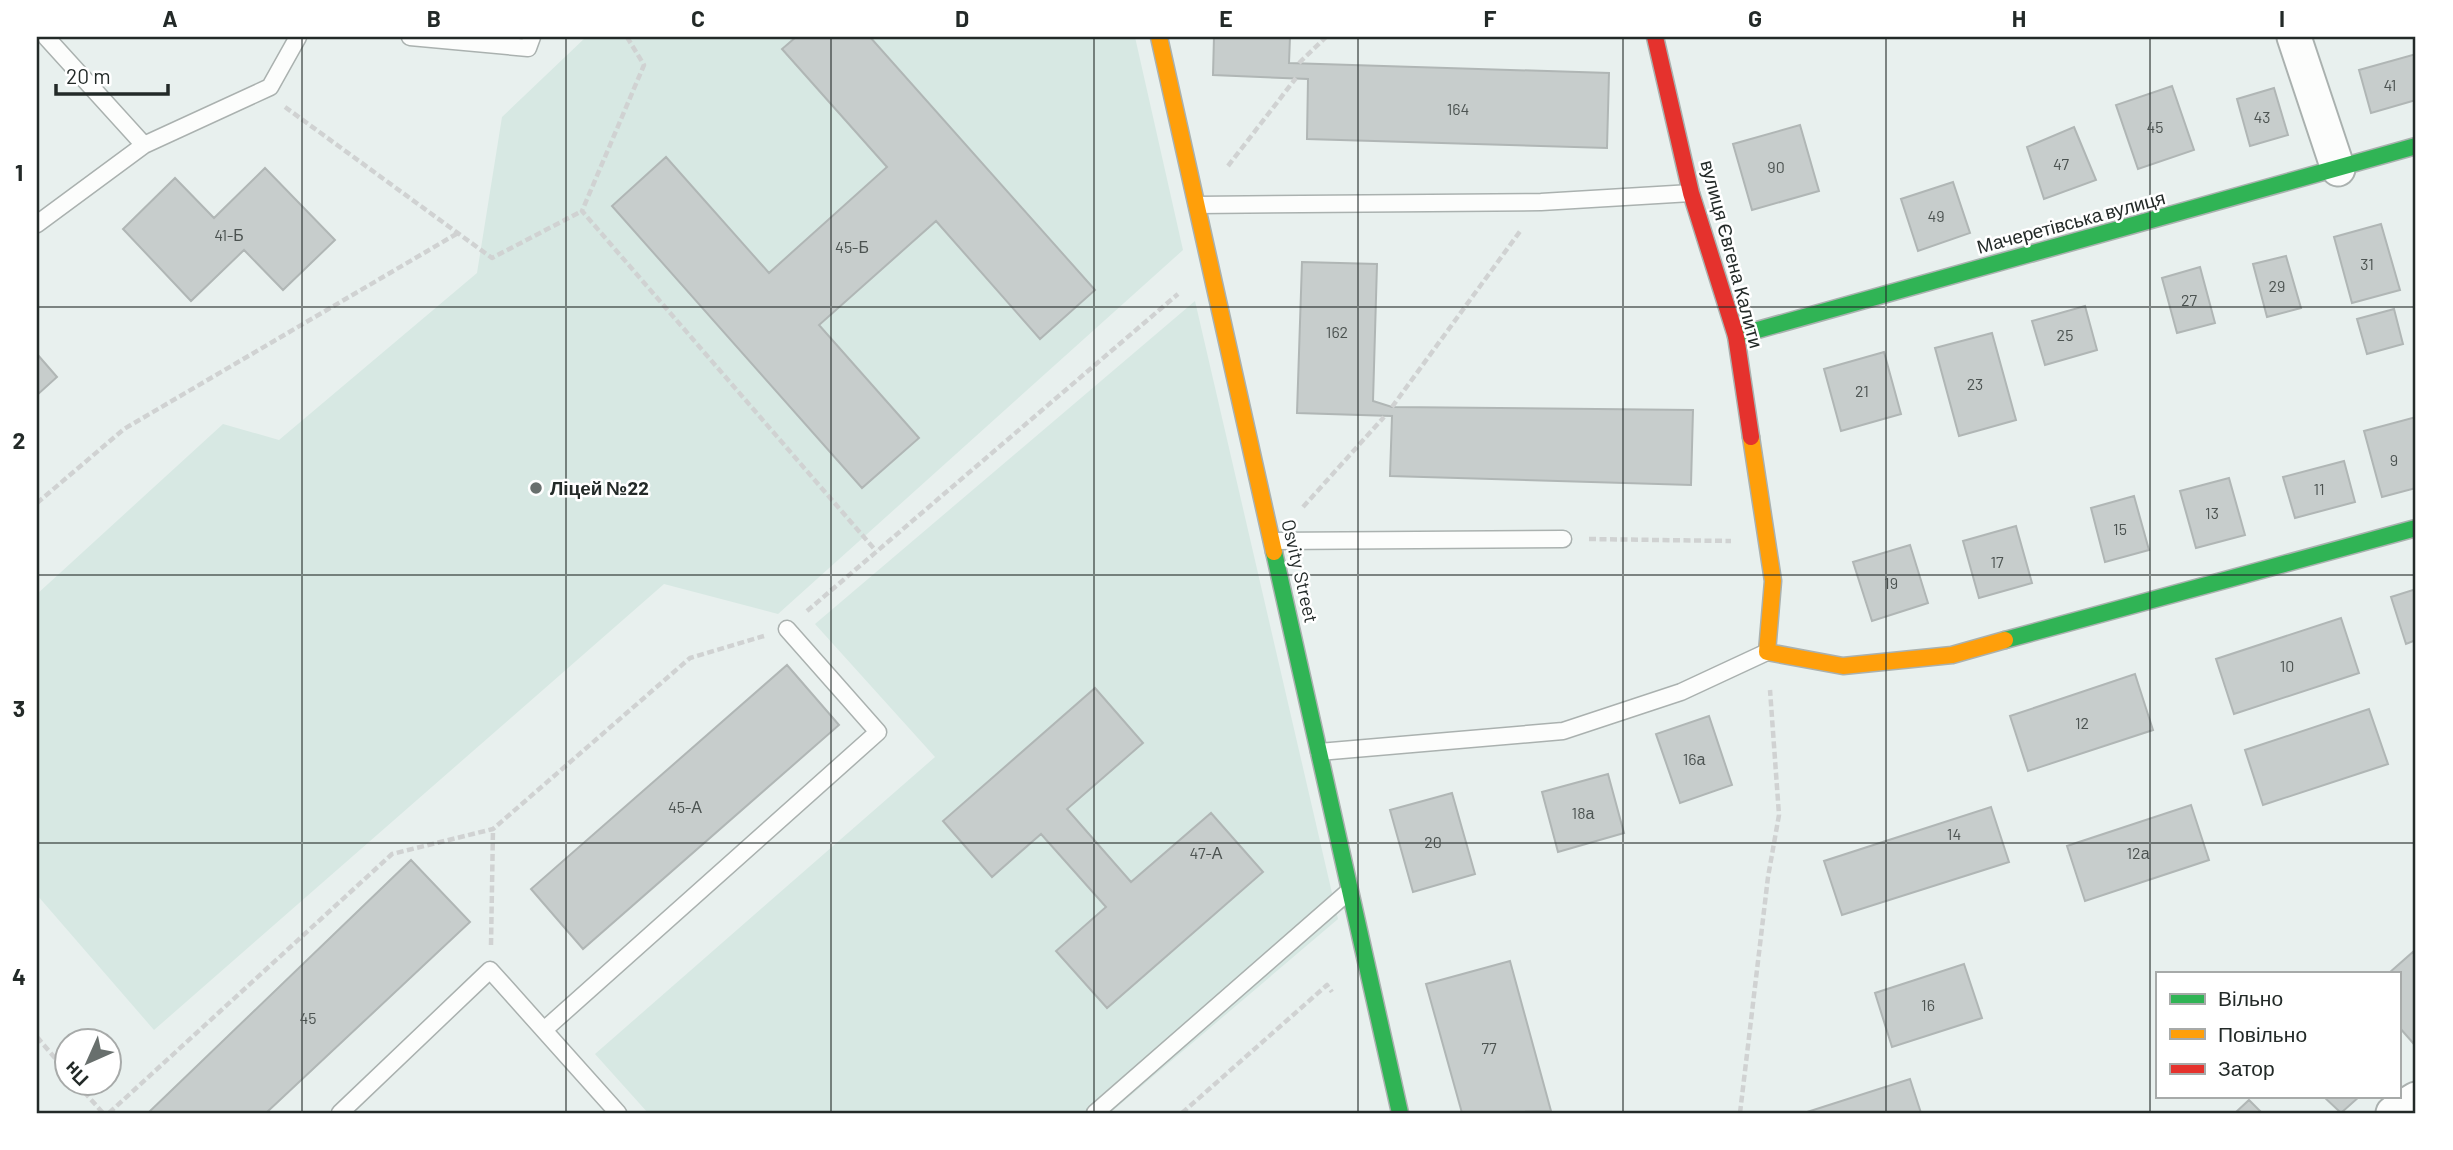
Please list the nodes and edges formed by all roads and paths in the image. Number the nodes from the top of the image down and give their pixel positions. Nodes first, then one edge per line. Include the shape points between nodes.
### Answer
1 (46, 37) edge
2 (298, 37) edge
3 (410, 37) edge
4 (531, 37) edge
5 (627, 37) edge
6 (1159, 37) edge
7 (1326, 37) edge
8 (1655, 37) edge
9 (2294, 37) edge
10 (1299, 63) dead end
11 (1296, 78) dead end
12 (262, 90) junction
13 (145, 145) junction
14 (2416, 146) edge
15 (2338, 169) junction
16 (1691, 193) junction
17 (1541, 202) junction
18 (1197, 205) junction
19 (582, 211) junction
20 (37, 224) edge
21 (458, 233) junction
22 (1210, 266) junction
23 (1736, 336) junction
24 (1392, 407) dead end
25 (1384, 417) dead end
26 (37, 503) edge
27 (2416, 528) edge
28 (1563, 539) joint
29 (1272, 541) junction
30 (1767, 542) junction
31 (876, 551) junction
32 (787, 629) junction
33 (1768, 652) junction
34 (1319, 752) junction
35 (494, 829) junction
36 (1349, 890) junction
37 (490, 970) junction
38 (1337, 999) dead end
39 (544, 1030) junction
40 (37, 1037) edge
41 (52, 1055) edge
42 (90, 1098) edge
43 (2416, 1099) edge
44 (103, 1113) edge
45 (109, 1113) edge
46 (340, 1113) edge
47 (618, 1113) edge
48 (1095, 1113) edge
49 (1182, 1113) edge
50 (1400, 1113) edge
51 (1740, 1113) edge
52 (2393, 1113) edge

1 - 13 lane
2 - 12 lane via 270,87
3 - 4 lane via 528,48
5 - 19 path via 644,65
6 - 18 street, Osvity Street
7 - 10 path
8 - 16 street, вулиця Євгена Калити
9 - 15 street
11 - 18 path
12 - 13 lane
12 - 21 path
13 - 20 lane
14 - 15 street, Мачеретівська вулиця
15 - 23 street, Мачеретівська вулиця
16 - 17 lane
16 - 23 street, вулиця Євгена Калити
17 - 18 lane
17 - 24 path
18 - 22 street, Osvity Street
19 - 21 path via 492,257
19 - 31 path
21 - 26 path via 124,429
22 - 29 street, Osvity Street
22 - 31 path
23 - 30 street, вулиця Євгена Калити
25 - 29 path
27 - 33 street via 1952,655 1843,666
28 - 29 lane
28 - 30 path
29 - 34 street, Osvity Street
30 - 33 street, вулиця Євгена Калити via 1773,581
31 - 32 path
32 - 35 path via 690,658
32 - 39 lane via 878,732
33 - 34 lane via 1681,692 1563,731
33 - 51 path via 1779,815
34 - 36 street, Osvity Street
35 - 37 path
35 - 45 path via 392,854
36 - 48 lane
36 - 50 street, Osvity Street
37 - 39 lane
37 - 46 lane
38 - 49 path via 1327,985
39 - 47 lane
40 - 41 path
42 - 44 path
43 - 52 street

